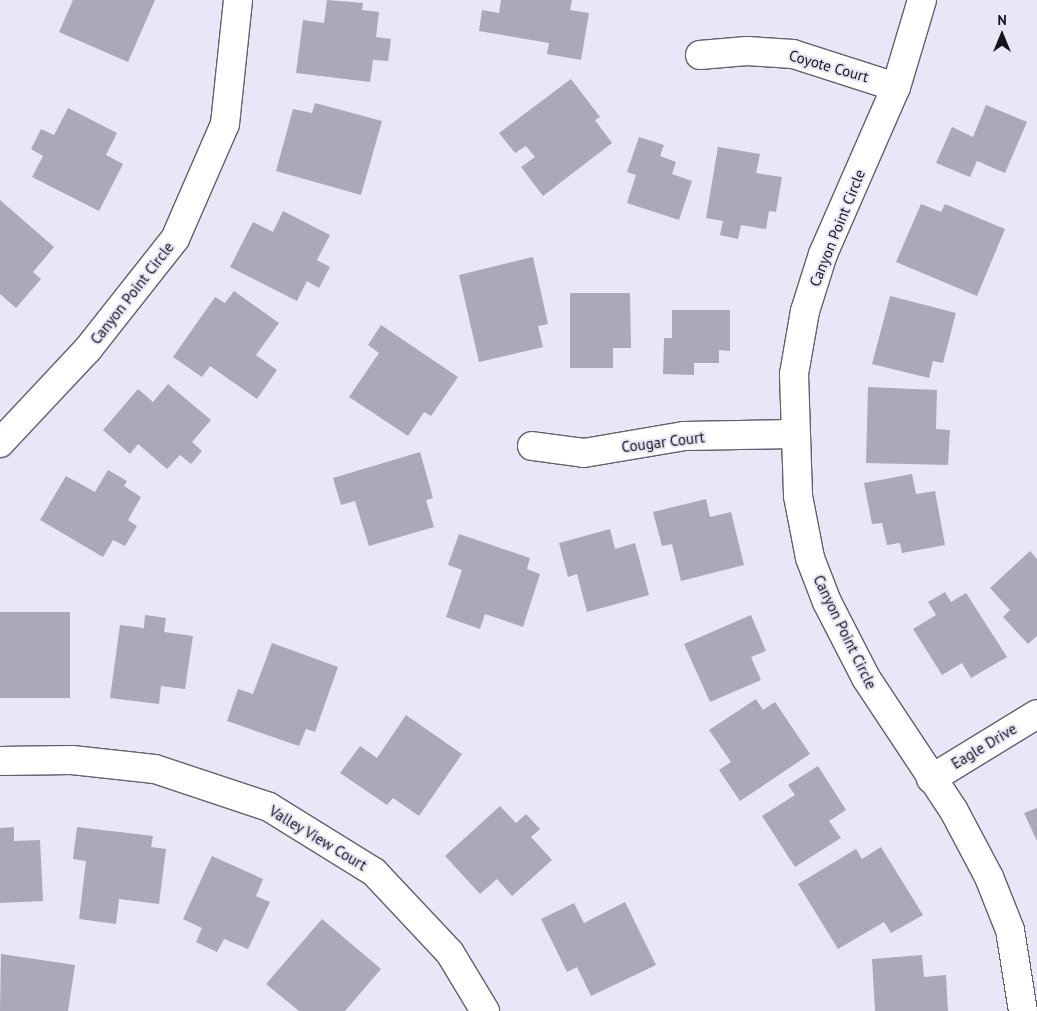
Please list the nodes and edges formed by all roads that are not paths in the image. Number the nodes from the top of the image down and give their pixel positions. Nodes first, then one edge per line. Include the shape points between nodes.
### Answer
1 (238, 0) edge
2 (922, 0) edge
3 (700, 55) dead end
4 (896, 87) junction
5 (794, 434) junction
6 (0, 443) edge
7 (532, 446) dead end
8 (1037, 714) edge
9 (0, 761) edge
10 (931, 779) junction
11 (485, 1011) edge
12 (1023, 1011) edge

1 - 6 street, Canyon Point Circle via 225,124 175,239 88,349
2 - 4 street, Canyon Point Circle
3 - 4 street, Coyote Court via 747,51 793,54
4 - 5 street, Canyon Point Circle via 823,254 805,311 794,374
5 - 7 street, Cougar Court via 684,436 584,453
5 - 10 street, Canyon Point Circle via 799,505 810,558 827,602 866,678
8 - 10 street, Eagle Drive
9 - 11 street, Valley View Court via 72,760 155,770 269,807 374,872 450,953
10 - 12 street, Canyon Point Circle via 954,811 989,877 1010,930

